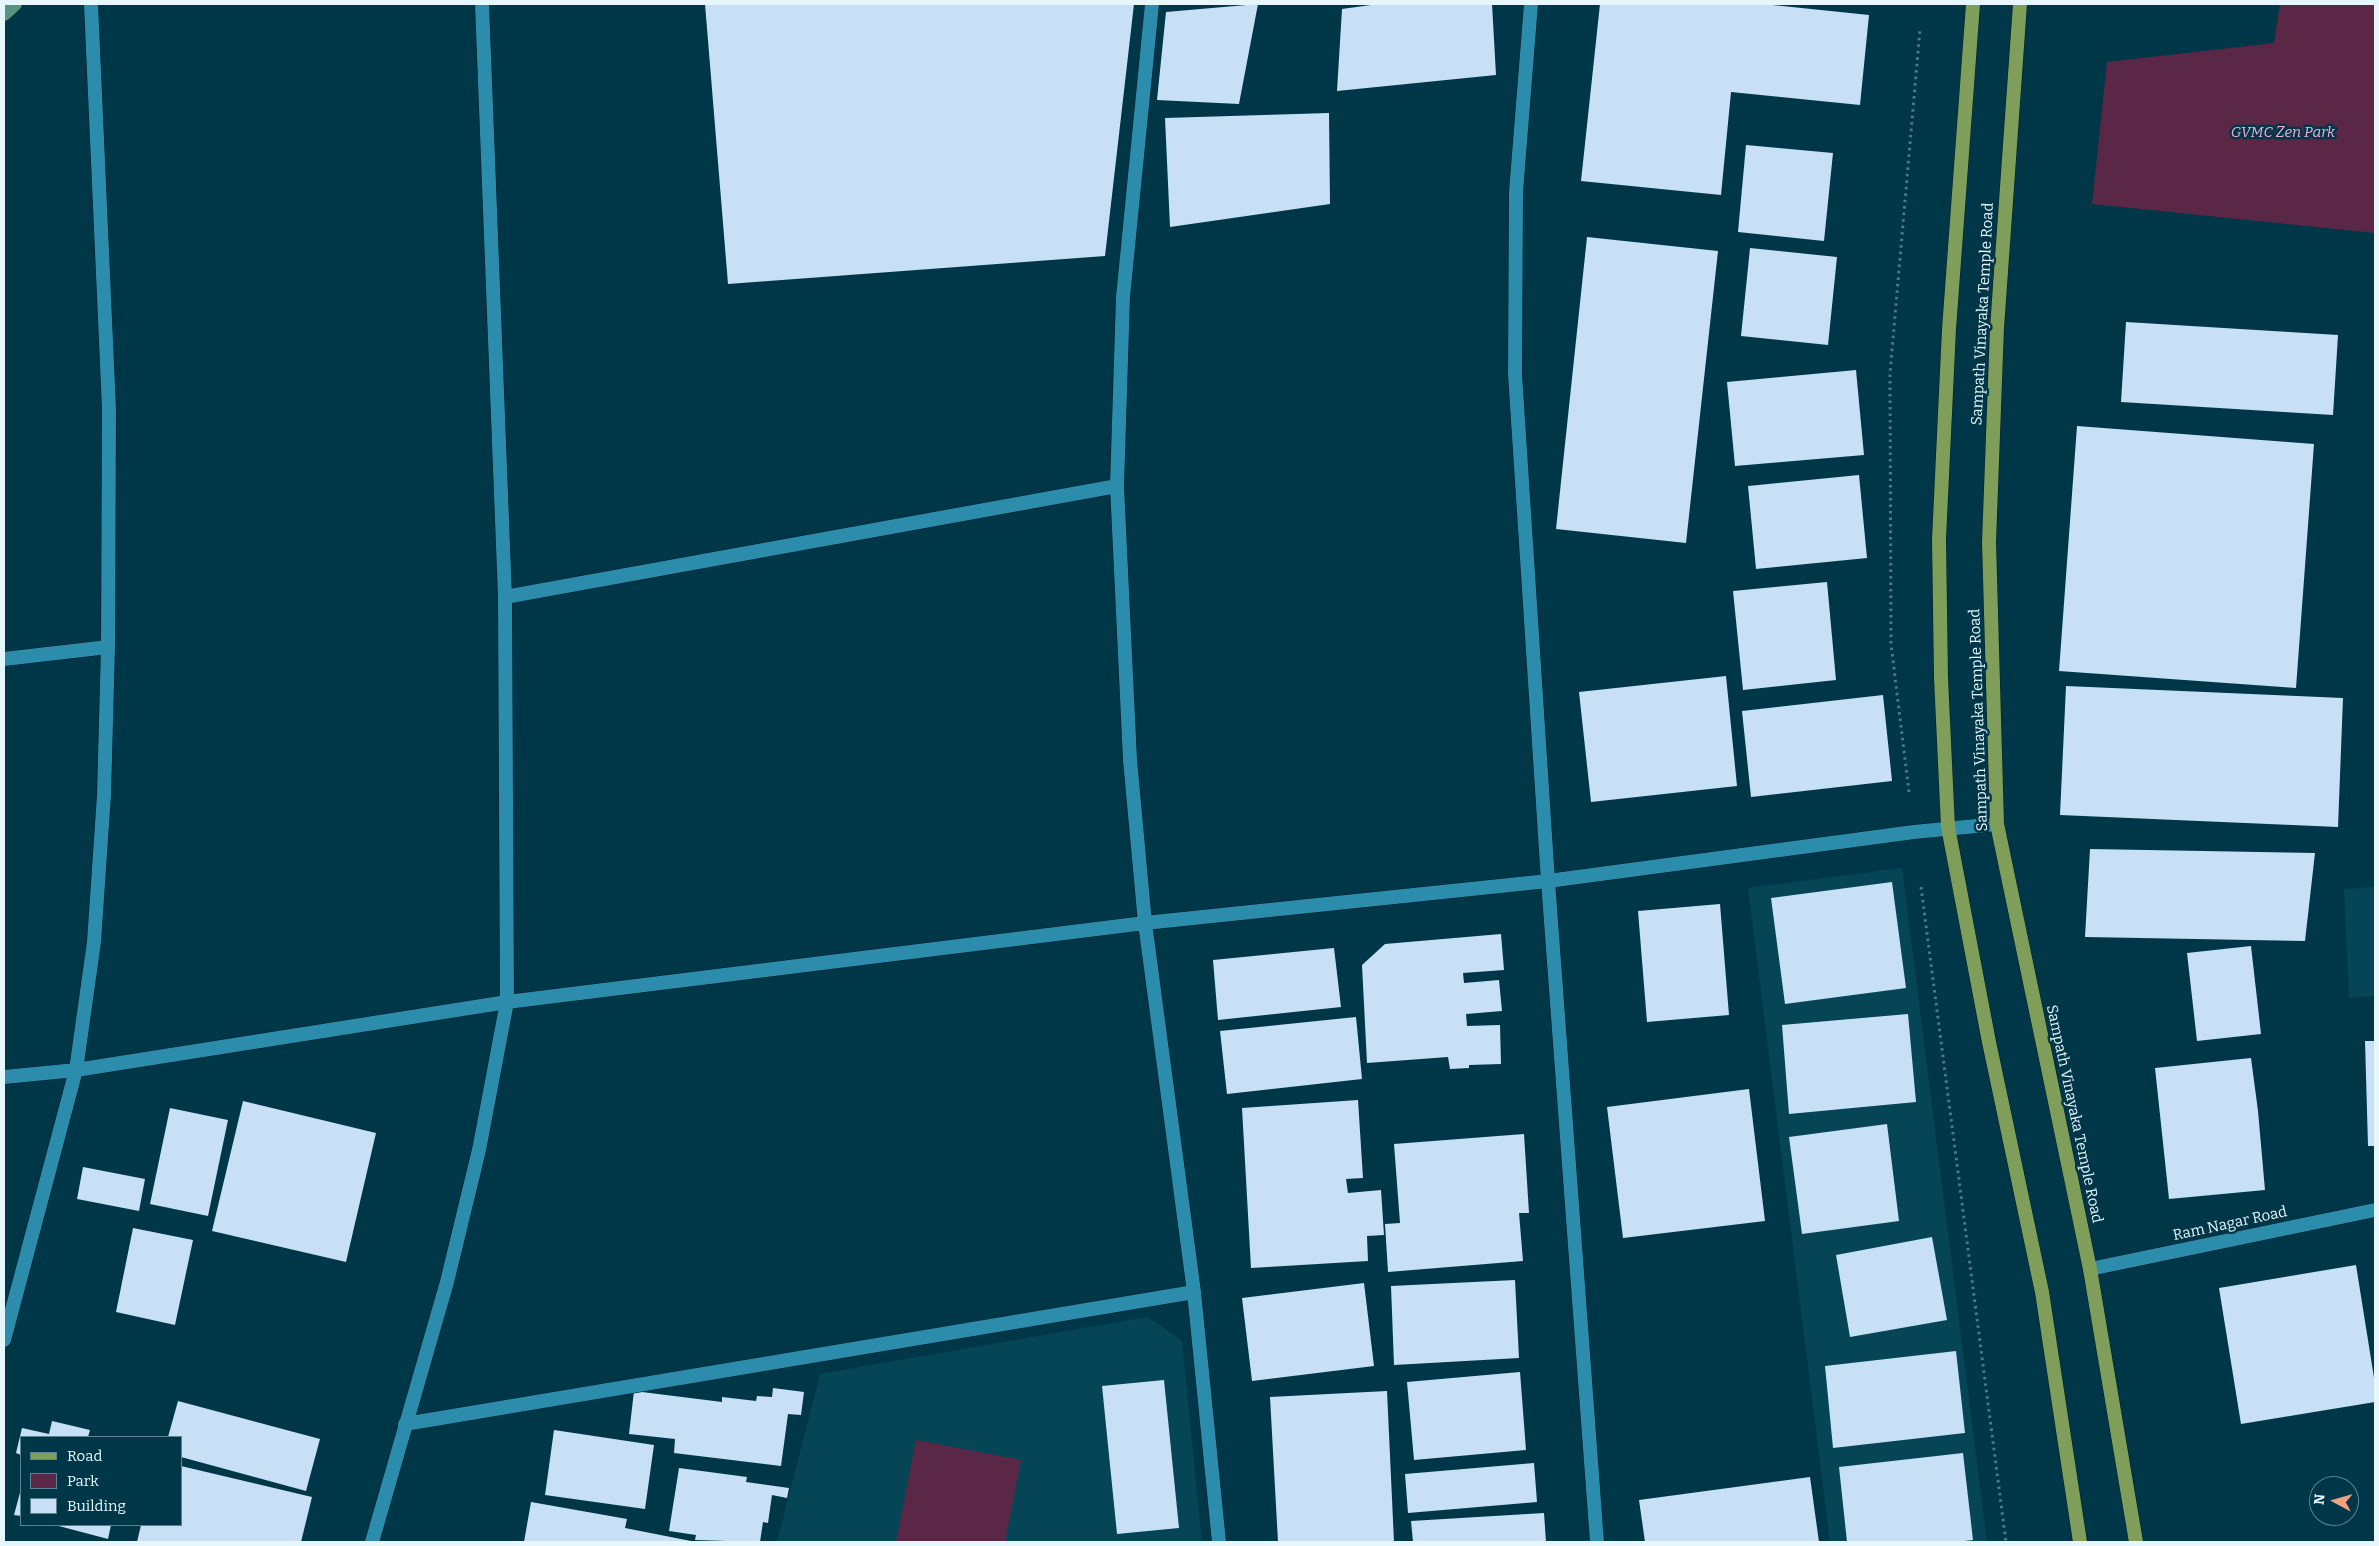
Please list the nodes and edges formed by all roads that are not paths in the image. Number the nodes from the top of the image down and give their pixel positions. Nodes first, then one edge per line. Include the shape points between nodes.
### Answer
1 (14, 4) edge
2 (91, 4) edge
3 (482, 4) edge
4 (1152, 4) edge
5 (1531, 4) edge
6 (1972, 4) edge
7 (2020, 4) edge
8 (4, 14) edge
9 (1117, 486) junction
10 (505, 597) junction
11 (108, 647) junction
12 (4, 659) edge
13 (1997, 824) junction
14 (1948, 827) junction
15 (1548, 881) junction
16 (1145, 923) junction
17 (507, 1002) junction
18 (76, 1070) junction
19 (4, 1077) edge
20 (2375, 1210) edge
21 (2090, 1269) junction
22 (1194, 1292) junction
23 (4, 1340) edge
24 (404, 1424) junction
25 (372, 1542) edge
26 (1219, 1542) edge
27 (1597, 1542) edge
28 (2080, 1542) edge
29 (2136, 1542) edge

1 - 8 main road
2 - 11 street via 109,409
3 - 10 street
4 - 9 street via 1123,297
5 - 15 street via 1516,192 1515,374
6 - 14 main road, Sampath Vinayaka Temple Road via 1949,329 1939,539
7 - 13 main road, Sampath Vinayaka Temple Road via 1997,328 1989,542
9 - 10 street
9 - 16 street via 1130,760
10 - 17 street
11 - 12 street
11 - 18 street via 104,795 94,942
13 - 14 street
13 - 21 main road, Sampath Vinayaka Temple Road
14 - 15 street
14 - 28 main road, Sampath Vinayaka Temple Road via 2042,1292
15 - 16 street
15 - 27 street
16 - 17 street
16 - 22 street
17 - 18 street
17 - 24 street via 477,1160 447,1282
18 - 19 street
18 - 23 street
20 - 21 street, Ram Nagar Road
21 - 29 main road, Sampath Vinayaka Temple Road
22 - 24 street
22 - 26 street
24 - 25 street

